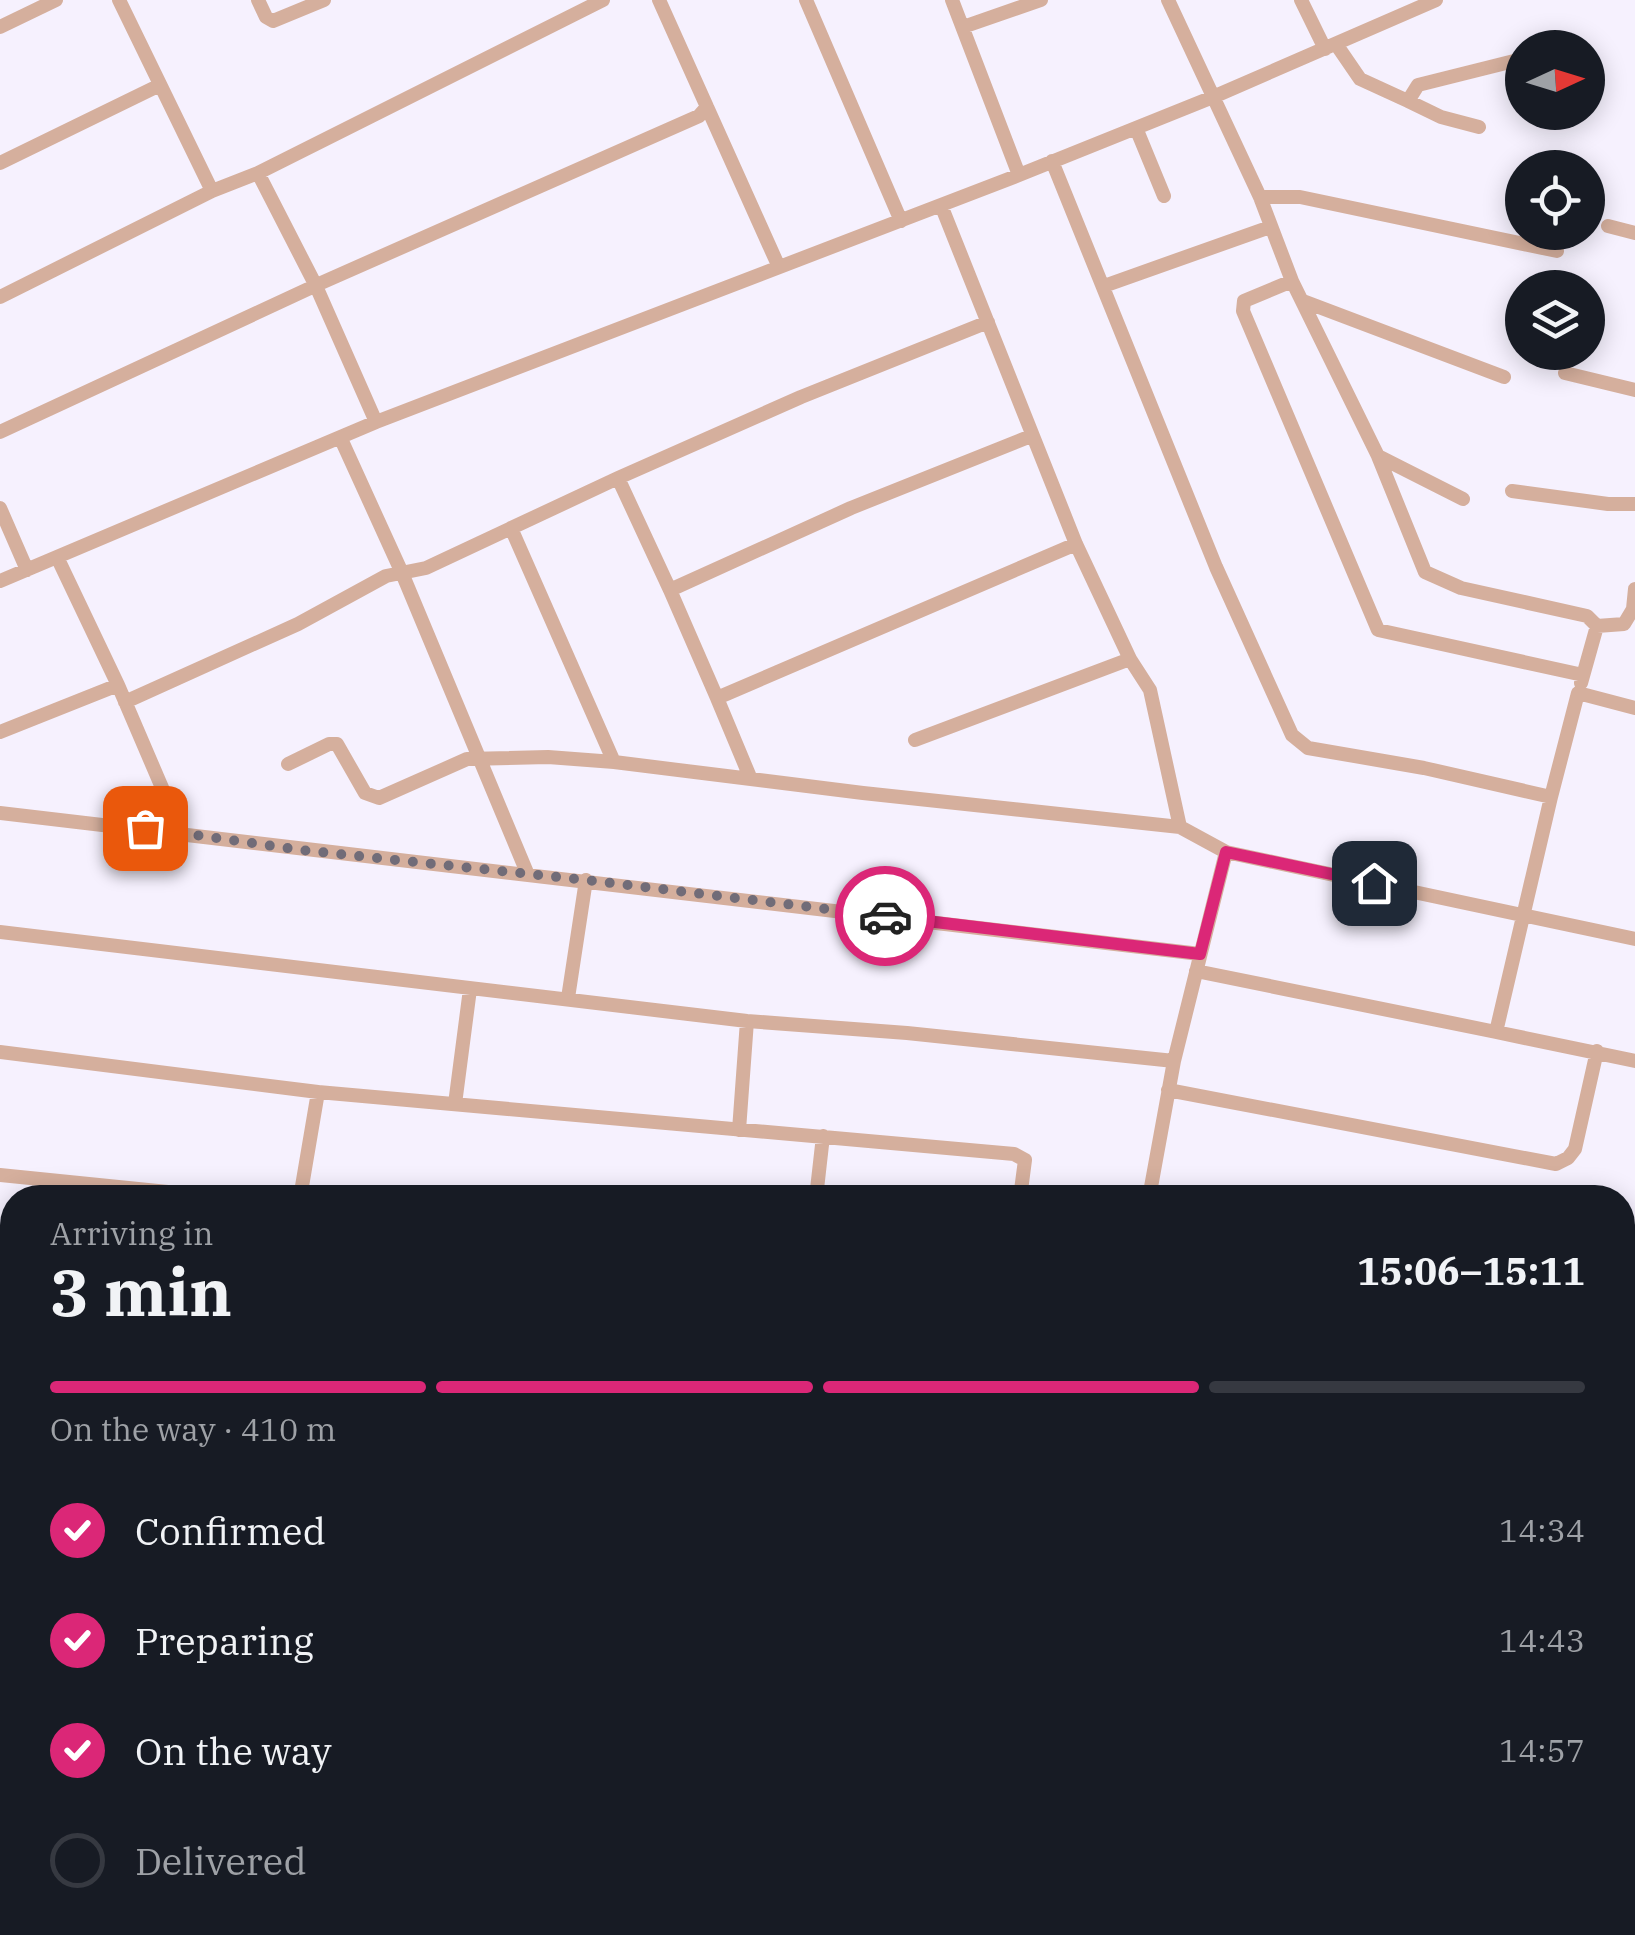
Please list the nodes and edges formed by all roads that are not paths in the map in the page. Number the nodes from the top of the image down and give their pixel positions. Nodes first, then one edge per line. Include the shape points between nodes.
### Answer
1 (56, 0) edge
2 (119, 0) edge
3 (258, 0) edge
4 (324, 0) edge
5 (603, 0) edge
6 (659, 0) edge
7 (806, 0) edge
8 (952, 0) edge
9 (1041, 0) edge
10 (1168, 0) edge
11 (1301, 0) edge
12 (1431, 1) edge
13 (31, 6) edge
14 (0, 27) edge
15 (964, 28) junction
16 (1330, 46) junction
17 (1505, 63) edge
18 (160, 84) junction
19 (1213, 97) junction
20 (1408, 101) junction
21 (707, 106) junction
22 (1479, 127) dead end
23 (1136, 128) junction
24 (1052, 162) junction
25 (0, 163) edge
26 (258, 173) junction
27 (1020, 175) junction
28 (212, 191) junction
29 (1164, 196) dead end
30 (1260, 196) junction
31 (941, 205) junction
32 (901, 221) junction
33 (1608, 226) dead end
34 (1270, 227) junction
35 (1635, 233) edge
36 (1557, 251) dead end
37 (778, 265) junction
38 (1292, 281) junction
39 (316, 286) junction
40 (1104, 286) junction
41 (0, 297) edge
42 (1303, 301) junction
43 (988, 322) junction
44 (1566, 373) dead end
45 (1504, 376) dead end
46 (1635, 390) edge
47 (376, 422) junction
48 (0, 432) edge
49 (1030, 436) junction
50 (341, 439) junction
51 (1378, 456) junction
52 (618, 478) junction
53 (1512, 491) dead end
54 (1463, 499) dead end
55 (1635, 504) edge
56 (0, 508) edge
57 (511, 528) junction
58 (1076, 544) junction
59 (58, 558) junction
60 (27, 570) junction
61 (402, 572) junction
62 (0, 581) edge
63 (1635, 589) edge
64 (670, 590) junction
65 (1597, 626) junction
66 (1130, 659) junction
67 (1583, 674) junction
68 (118, 684) junction
69 (1578, 694) junction
70 (717, 698) junction
71 (126, 702) junction
72 (1635, 708) edge
73 (0, 732) edge
74 (915, 740) dead end
75 (481, 757) junction
76 (614, 762) junction
77 (288, 764) dead end
78 (750, 777) junction
79 (1551, 797) junction
80 (0, 813) edge
81 (1180, 827) junction
82 (181, 832) junction
83 (1226, 852) junction
84 (528, 874) junction
85 (586, 880) junction
86 (1523, 915) junction
87 (0, 932) edge
88 (1635, 938) edge
89 (1200, 954) junction
90 (1196, 971) junction
91 (470, 989) junction
92 (568, 998) junction
93 (747, 1021) junction
94 (1496, 1032) junction
95 (1596, 1051) junction
96 (0, 1052) edge
97 (1174, 1061) junction
98 (1635, 1061) edge
99 (1168, 1090) junction
100 (318, 1092) junction
101 (455, 1104) junction
102 (739, 1130) junction
103 (823, 1136) junction
104 (0, 1175) edge
105 (99, 1185) edge
106 (302, 1185) edge
107 (817, 1185) edge
108 (1022, 1185) edge
109 (1150, 1185) edge

1 - 13 street
2 - 18 street
3 - 4 street via 273,20
5 - 26 street
6 - 21 street
7 - 32 street
8 - 15 street
9 - 15 street
10 - 19 street
11 - 16 street
12 - 16 street
13 - 14 street
15 - 27 street
16 - 19 street
16 - 20 street via 1360,79
17 - 20 street via 1418,85
18 - 25 street
18 - 28 street
19 - 23 street
19 - 30 street
20 - 22 street
21 - 37 street
21 - 39 street via 698,116
23 - 24 street
23 - 29 street
24 - 27 street
24 - 40 street
26 - 28 street
26 - 39 street
27 - 31 street
28 - 41 street
30 - 34 street
30 - 36 street via 1300,197
31 - 32 street
31 - 43 street
32 - 37 street
33 - 35 street
34 - 38 street
34 - 40 street
37 - 47 street
38 - 42 street
38 - 67 street via 1244,301 1243,311 1378,630
39 - 47 street
39 - 48 street
40 - 79 street via 1292,735 1308,748
42 - 45 street
42 - 51 street
43 - 49 street
43 - 52 street
44 - 46 street
47 - 50 street
49 - 58 street
49 - 64 street
50 - 59 street
50 - 61 street
51 - 54 street
51 - 65 street via 1425,572 1461,588 1587,616
52 - 57 street
52 - 64 street
53 - 55 street
56 - 60 street
57 - 61 street via 426,568
57 - 76 street
58 - 66 street
58 - 70 street
59 - 60 street
59 - 68 street
60 - 62 street
61 - 71 street
61 - 75 street
63 - 65 street via 1634,609 1624,624
64 - 70 street
65 - 67 street
66 - 74 street
66 - 81 street via 1155,704
67 - 69 street
68 - 71 street
68 - 73 street
69 - 72 street
69 - 79 street
70 - 78 street
71 - 82 street
75 - 76 street
75 - 77 street via 379,798 365,793 337,744
75 - 84 street
76 - 78 street
78 - 81 street
79 - 86 street
80 - 82 street
81 - 83 street
82 - 84 street
83 - 86 street
83 - 89 street
84 - 85 street
85 - 89 street
85 - 92 street
86 - 88 street
86 - 94 street
87 - 91 street
89 - 90 street
90 - 94 street
90 - 97 street
91 - 92 street
91 - 101 street
92 - 93 street
93 - 97 street
93 - 102 street
94 - 95 street
95 - 98 street
95 - 99 street via 1575,1149 1556,1164
96 - 100 street
97 - 99 street
99 - 109 street
100 - 101 street
100 - 106 street
101 - 102 street
102 - 103 street
103 - 107 street
103 - 108 street via 1020,1156
104 - 105 street

